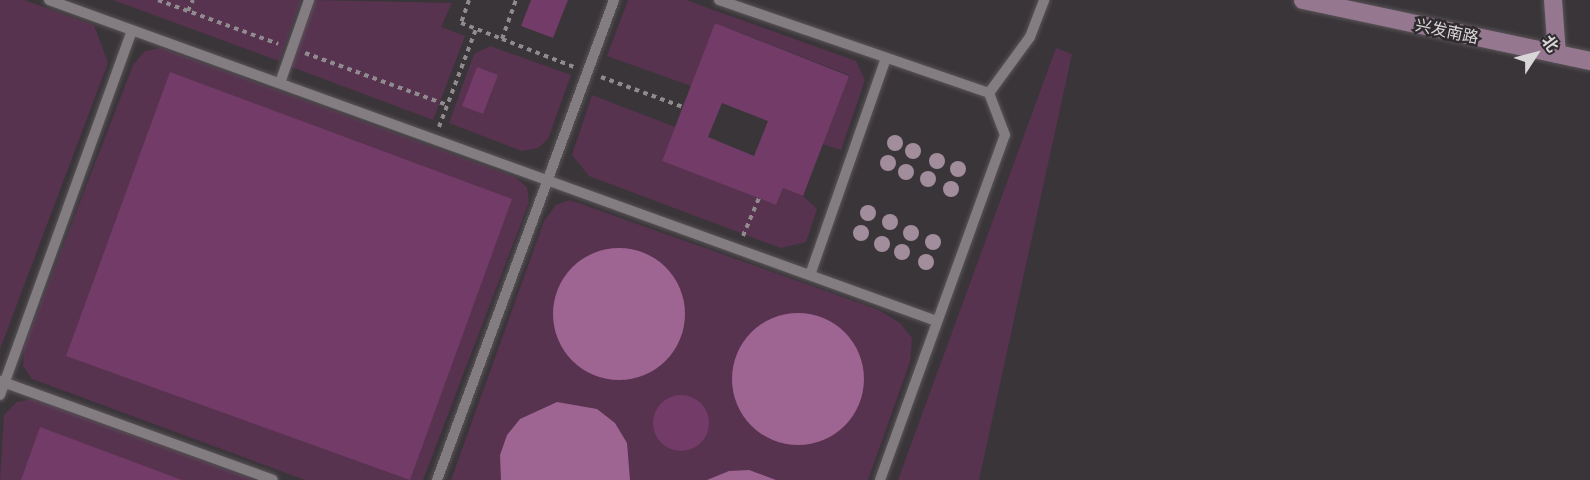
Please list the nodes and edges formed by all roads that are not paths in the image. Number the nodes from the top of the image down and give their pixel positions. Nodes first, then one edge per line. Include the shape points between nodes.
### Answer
1 (49, 0) edge
2 (309, 0) edge
3 (614, 0) edge
4 (719, 0) edge
5 (1044, 0) edge
6 (1303, 0) edge
7 (1553, 0) edge
8 (132, 30) junction
9 (1557, 54) junction
10 (885, 61) junction
11 (1590, 61) edge
12 (280, 83) junction
13 (989, 93) junction
14 (548, 179) junction
15 (810, 275) junction
16 (936, 321) junction
17 (2, 381) edge
18 (0, 395) edge
19 (273, 480) edge
20 (437, 480) edge
21 (880, 480) edge

1 - 8 lane
2 - 12 lane
3 - 14 lane
4 - 10 lane
5 - 13 lane via 1030,38
6 - 9 street, 兴发南路
7 - 9 street
8 - 12 lane
8 - 17 lane
9 - 11 street, 兴发南路
10 - 13 lane
10 - 15 lane
12 - 14 lane
13 - 16 lane via 1005,135
14 - 15 lane
14 - 20 lane
15 - 16 lane
16 - 21 lane
17 - 18 lane
17 - 19 lane

